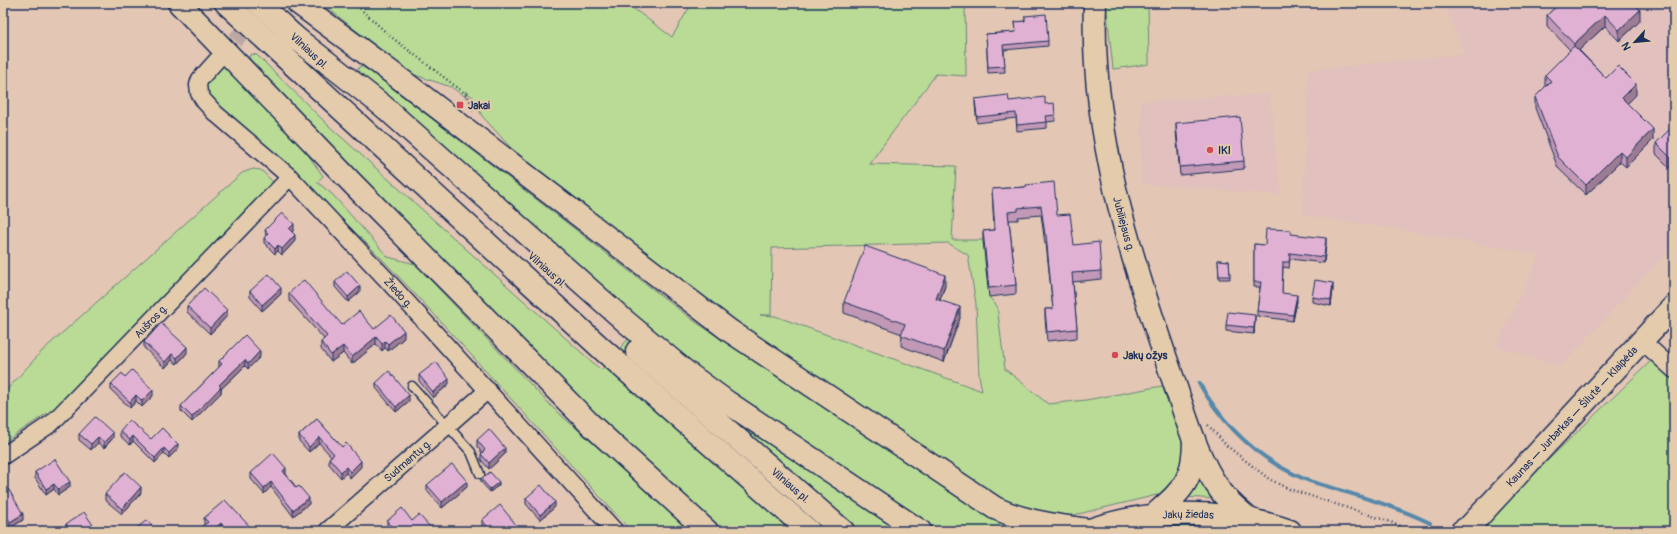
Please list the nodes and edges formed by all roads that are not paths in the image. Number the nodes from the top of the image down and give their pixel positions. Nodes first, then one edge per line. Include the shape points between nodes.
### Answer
1 (179, 3) edge
2 (226, 3) edge
3 (258, 3) edge
4 (298, 3) edge
5 (1095, 3) edge
6 (217, 60) tunnel mouth
7 (399, 78) junction
8 (430, 91) dead end
9 (474, 125) dead end
10 (499, 156) junction
11 (290, 177) junction
12 (1674, 306) edge
13 (615, 335) junction
14 (1642, 341) junction
15 (1674, 370) edge
16 (412, 386) dead end
17 (488, 390) junction
18 (449, 425) junction
19 (1199, 429) junction
20 (3, 456) edge
21 (480, 474) dead end
22 (1153, 516) junction
23 (1250, 520) junction
24 (806, 528) edge
25 (1466, 529) edge
26 (327, 531) edge
27 (615, 531) edge
28 (707, 531) edge
29 (843, 531) edge
30 (920, 531) edge
31 (1088, 531) edge
32 (1290, 531) edge

1 - 28 main road via 583,418
2 - 13 main road, Vilniaus pl.
3 - 13 main road, Vilniaus pl.
4 - 7 main road
5 - 19 main road, Jubiliejaus g. via 1100,94 1113,177 1125,230 1142,288
6 - 11 street, Žiedo g. via 200,79 199,93 215,113
7 - 8 lane
7 - 10 main road
9 - 10 lane
10 - 31 main road via 730,332 995,508 1032,522
11 - 17 street, Žiedo g.
11 - 20 street, Aušros g. via 52,423
12 - 14 main road, Kaunas — Jurbarkas — Šilutė — Klaipėda
13 - 24 main road, Vilniaus pl.
13 - 29 main road, Vilniaus pl.
13 - 30 main road via 681,368 721,399
14 - 15 street
14 - 25 main road, Kaunas — Jurbarkas — Šilutė — Klaipėda
16 - 18 lane
17 - 18 street, Sudmantų g.
17 - 27 street, Žiedo g.
18 - 21 lane via 471,452
18 - 26 street, Sudmantų g.
19 - 22 main road via 1192,468 1185,485
19 - 23 main road, Jubiliejaus g. via 1208,468 1220,490
22 - 23 main road, Jakų žiedas via 1221,515
22 - 31 main road, Jakų žiedas via 1116,522
23 - 32 main road, Jakų žiedas

